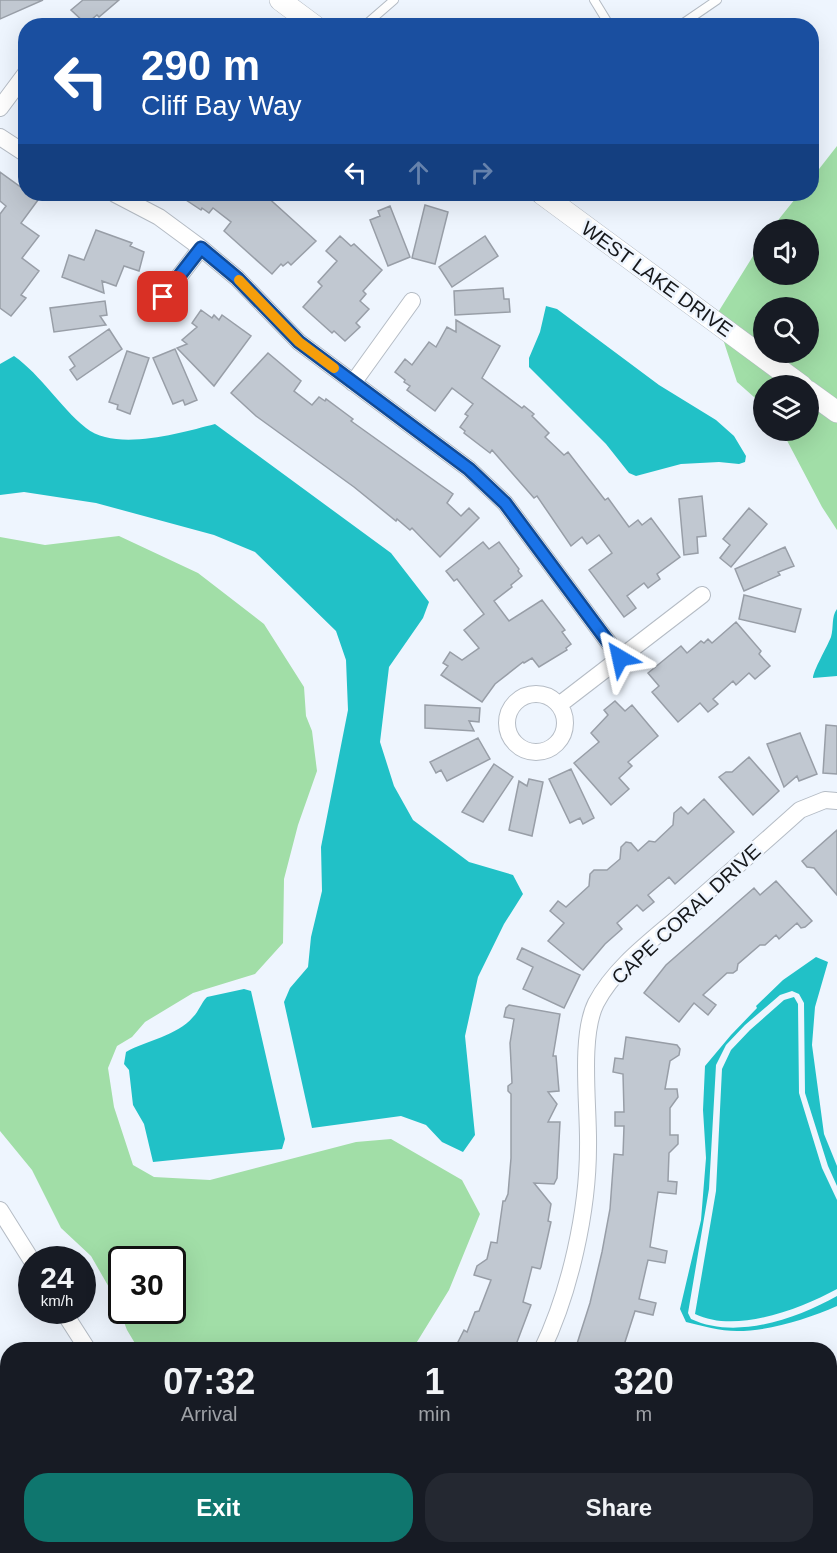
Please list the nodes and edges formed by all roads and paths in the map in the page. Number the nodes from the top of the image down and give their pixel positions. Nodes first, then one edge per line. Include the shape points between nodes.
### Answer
1 (280, 0) edge
2 (394, 0) edge
3 (594, 0) edge
4 (717, 0) edge
5 (304, 18) edge
6 (373, 18) edge
7 (604, 18) edge
8 (691, 18) edge
9 (18, 84) edge
10 (0, 108) edge
11 (0, 137) edge
12 (18, 149) edge
13 (128, 201) edge
14 (556, 201) edge
15 (201, 248) junction
16 (412, 301) dead end
17 (151, 313) dead end
18 (787, 375) edge
19 (353, 383) junction
20 (819, 398) edge
21 (837, 412) edge
22 (702, 595) dead end
23 (620, 658) junction
24 (559, 705) dead end
25 (837, 801) edge
26 (0, 1210) edge
27 (23, 1246) edge
28 (71, 1324) edge
29 (83, 1342) edge
30 (546, 1342) edge

1 - 5 street
2 - 6 lane
3 - 7 lane
4 - 8 lane
9 - 10 street
11 - 12 street
13 - 15 street via 159,217
14 - 18 street, WEST LAKE DRIVE
15 - 17 street
15 - 19 street via 237,278 299,342
16 - 19 street
19 - 23 street via 469,469 505,503
20 - 21 street
22 - 23 street
23 - 24 street
25 - 30 street, CAPE CORAL DRIVE via 825,800 800,810 639,952 613,978 596,1004 587,1036 588,1150 582,1212 570,1273
26 - 27 street
28 - 29 street

